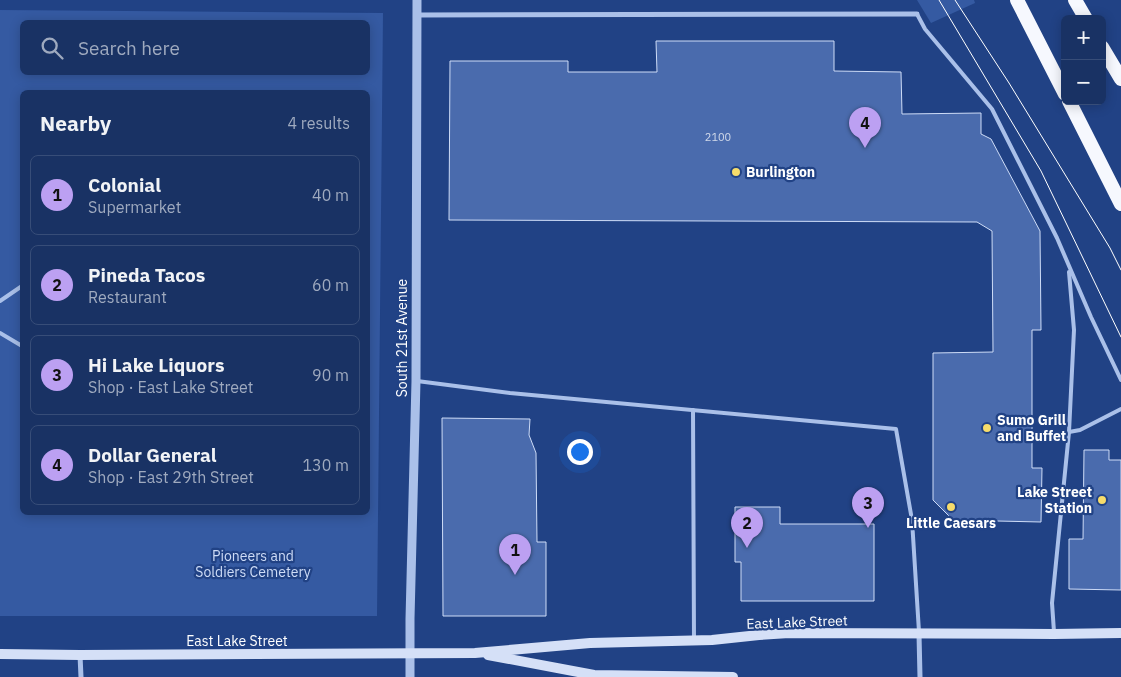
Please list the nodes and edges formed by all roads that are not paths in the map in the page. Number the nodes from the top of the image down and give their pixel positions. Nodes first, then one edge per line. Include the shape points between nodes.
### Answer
1 (417, 0) edge
2 (1017, 0) edge
3 (1075, 0) edge
4 (917, 14) joint
5 (417, 15) junction
6 (1084, 15) edge
7 (1106, 54) edge
8 (1121, 79) edge
9 (1061, 86) edge
10 (1070, 105) edge
11 (1121, 204) edge
12 (1069, 268) junction
13 (20, 287) edge
14 (0, 301) edge
15 (0, 333) edge
16 (20, 345) edge
17 (1121, 380) edge
18 (416, 381) junction
19 (1121, 409) edge
20 (693, 410) junction
21 (1069, 432) junction
22 (1121, 633) edge
23 (919, 634) junction
24 (1054, 634) junction
25 (694, 640) junction
26 (410, 652) junction
27 (475, 653) junction
28 (0, 654) edge
29 (80, 655) junction
30 (81, 677) edge
31 (410, 677) edge
32 (733, 677) edge
33 (920, 677) edge

1 - 5 street, South 21st Avenue
2 - 9 highway
3 - 6 highway
4 - 5 street
4 - 12 lane via 925,29 992,109
5 - 18 street, South 21st Avenue
7 - 8 highway
10 - 11 highway
12 - 17 lane
12 - 21 lane via 1074,330
13 - 14 lane
15 - 16 lane
18 - 20 lane
18 - 26 street, South 21st Avenue
19 - 21 lane via 1080,430
20 - 23 lane via 896,429 912,520
20 - 25 lane
21 - 24 lane via 1052,603
22 - 24 main road, East Lake Street
23 - 24 main road, East Lake Street
23 - 25 main road, East Lake Street via 789,633
23 - 33 street
25 - 27 main road, East Lake Street via 590,643
26 - 27 main road, East Lake Street
26 - 29 main road, East Lake Street
26 - 31 street, South 21st Avenue
27 - 32 main road, East Lake Street via 594,675
28 - 29 main road, East Lake Street
29 - 30 street

